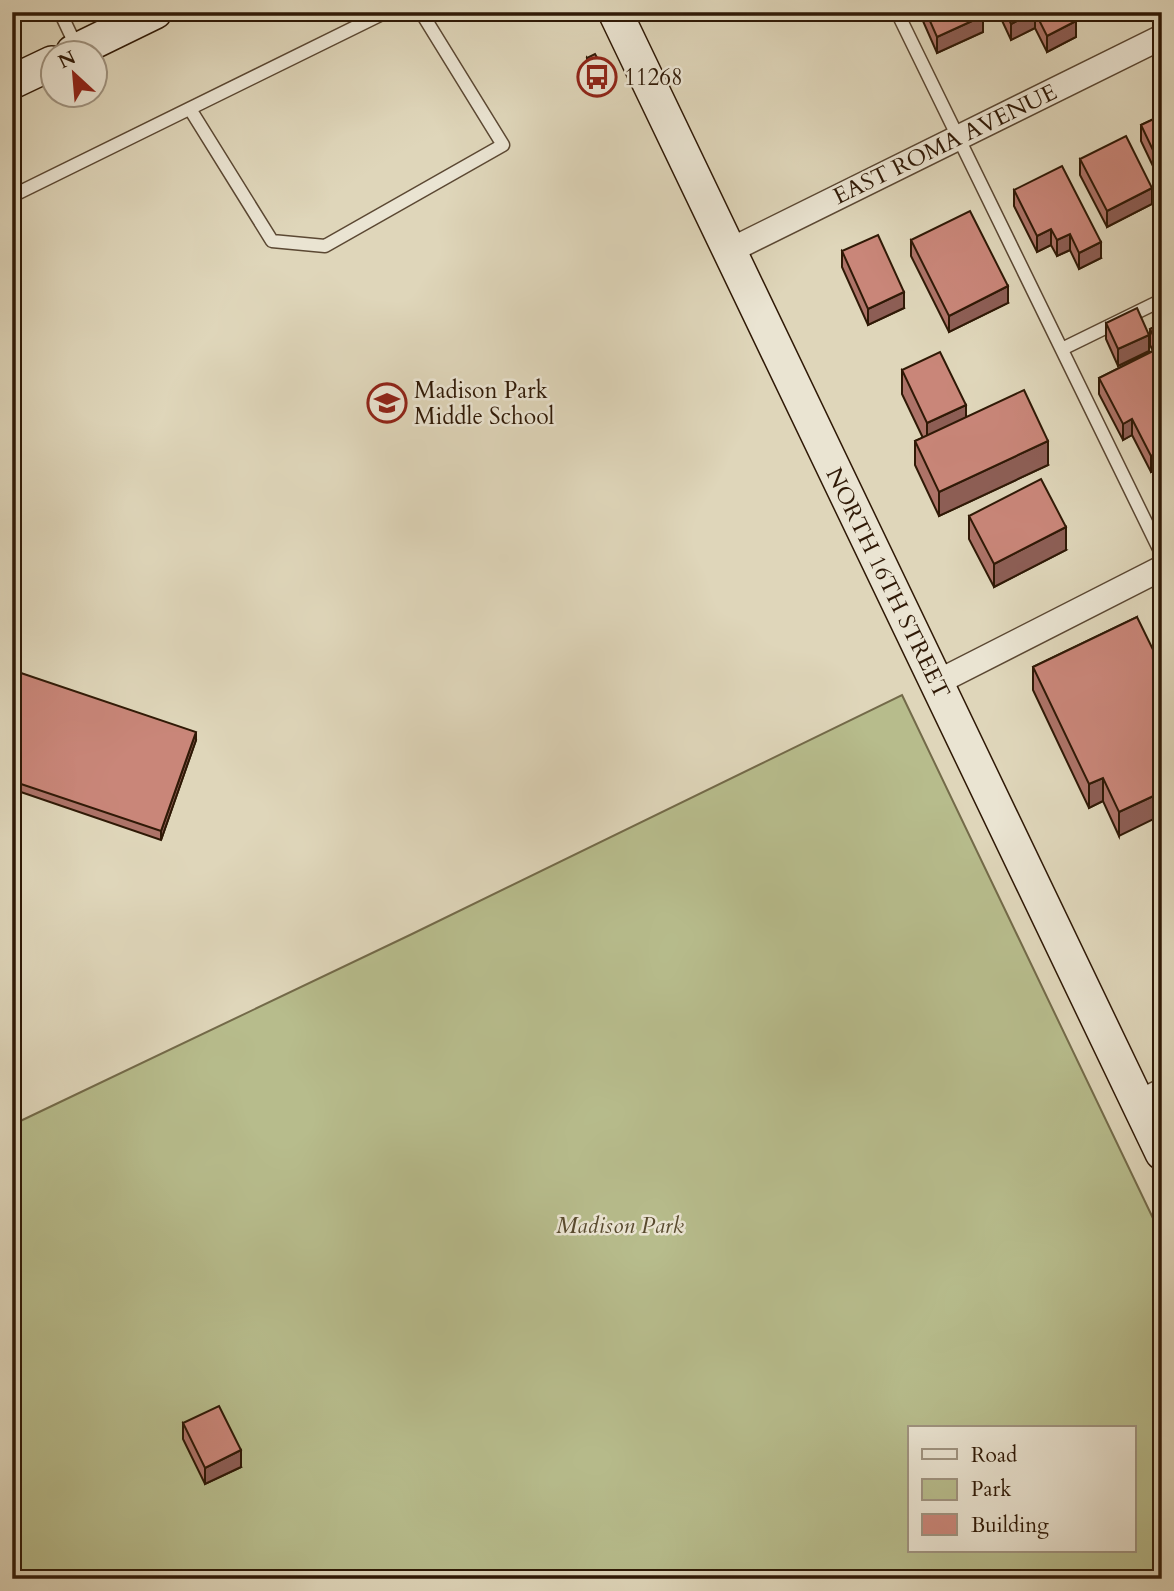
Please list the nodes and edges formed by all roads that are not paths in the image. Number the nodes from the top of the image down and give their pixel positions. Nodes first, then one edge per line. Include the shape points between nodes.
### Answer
1 (60, 12) edge
2 (386, 12) edge
3 (421, 12) edge
4 (615, 12) edge
5 (897, 12) edge
6 (137, 16) edge
7 (1162, 37) edge
8 (65, 38) edge
9 (98, 38) edge
10 (38, 69) edge
11 (12, 82) edge
12 (190, 109) junction
13 (958, 138) junction
14 (12, 196) edge
15 (729, 251) junction
16 (1162, 300) edge
17 (1062, 349) junction
18 (1162, 555) edge
19 (1162, 568) edge
20 (936, 683) junction
21 (1150, 1097) edge
22 (1162, 1153) edge

1 - 8 lane
2 - 12 lane
3 - 12 lane via 503,145 325,246 272,242
4 - 15 main road, NORTH 16TH STREET
5 - 13 lane
6 - 9 main road
7 - 13 street, EAST ROMA AVENUE
10 - 11 main road
12 - 14 lane
13 - 15 street, EAST ROMA AVENUE
13 - 17 lane
15 - 20 main road, NORTH 16TH STREET
16 - 17 lane
17 - 18 lane
19 - 20 street
20 - 21 main road, NORTH 16TH STREET
21 - 22 main road, NORTH 16TH STREET

